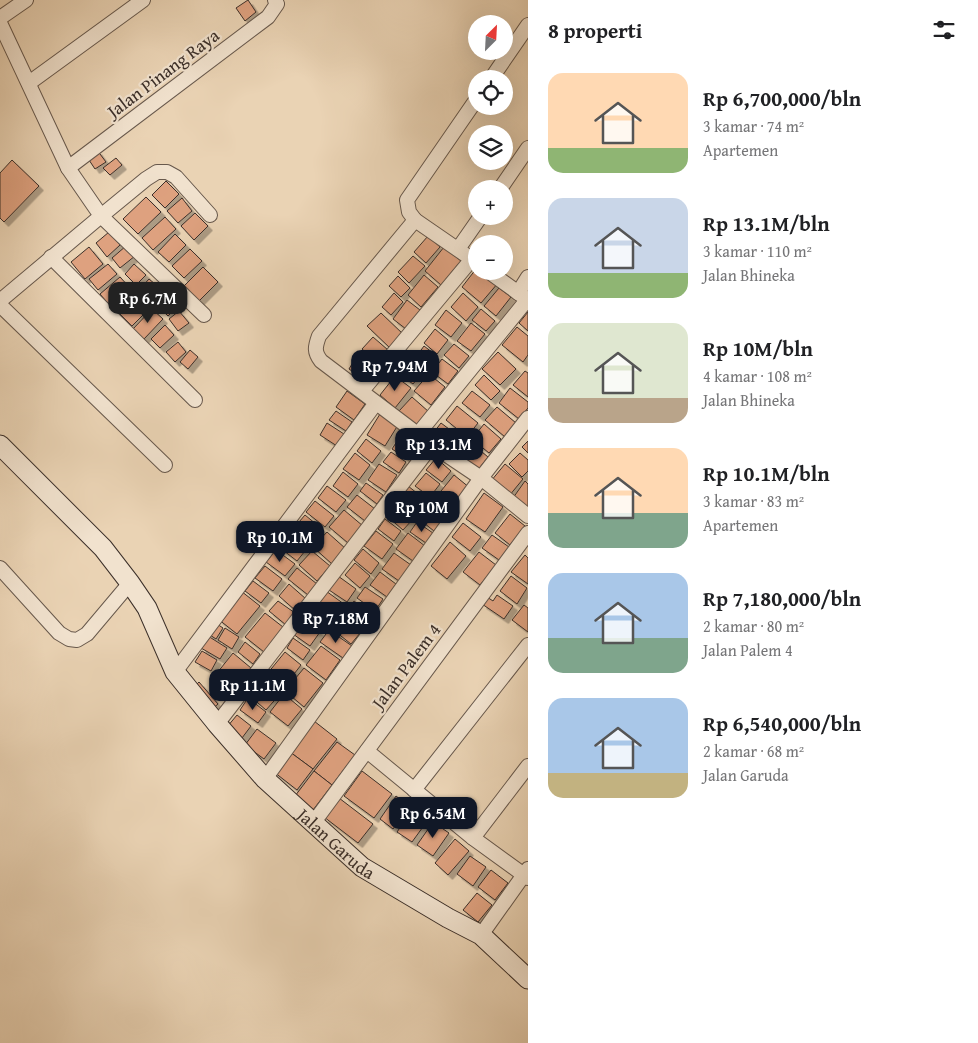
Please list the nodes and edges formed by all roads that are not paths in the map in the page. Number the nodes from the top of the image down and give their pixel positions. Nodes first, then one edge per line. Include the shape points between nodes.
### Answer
1 (26, 0) edge
2 (143, 0) edge
3 (276, 2) edge
4 (0, 18) edge
5 (0, 24) edge
6 (528, 25) edge
7 (497, 70) edge
8 (29, 83) junction
9 (468, 112) edge
10 (528, 148) edge
11 (68, 168) junction
12 (506, 180) edge
13 (210, 215) dead end
14 (101, 216) junction
15 (412, 216) junction
16 (474, 225) edge
17 (458, 249) junction
18 (468, 256) edge
19 (51, 258) junction
20 (468, 268) edge
21 (528, 277) edge
22 (500, 280) edge
23 (524, 298) edge
24 (0, 301) edge
25 (0, 305) edge
26 (204, 315) dead end
27 (362, 391) junction
28 (196, 400) dead end
29 (376, 403) junction
30 (528, 418) edge
31 (418, 434) junction
32 (0, 445) edge
33 (432, 445) junction
34 (165, 465) dead end
35 (481, 478) junction
36 (528, 516) edge
37 (528, 533) edge
38 (2, 573) edge
39 (130, 582) junction
40 (528, 645) edge
41 (174, 672) junction
42 (217, 724) junction
43 (367, 751) junction
44 (528, 766) edge
45 (265, 779) junction
46 (414, 790) junction
47 (314, 822) junction
48 (473, 838) junction
49 (526, 874) edge
50 (481, 934) junction
51 (528, 979) edge

1 - 4 street
2 - 8 street
3 - 11 street, Jalan Pinang Raya via 268,17
5 - 8 street
6 - 7 street
8 - 11 street
9 - 15 street via 407,200
10 - 12 street
11 - 14 street
13 - 14 street via 176,177 167,172 157,172
14 - 19 street
14 - 26 street
15 - 17 street
15 - 27 street via 316,344 315,354 321,361
16 - 17 street
17 - 18 street
19 - 24 street
19 - 28 street
20 - 27 street
21 - 23 street
22 - 23 street
23 - 31 street
25 - 34 street
27 - 29 street
29 - 31 street
29 - 41 street
30 - 35 street
31 - 33 street
32 - 39 street, Jalan Garuda via 103,548
33 - 35 street
33 - 42 street
35 - 36 street
35 - 45 street
37 - 43 street, Jalan Palem 4
38 - 39 street via 59,633 77,640 86,634
39 - 41 street, Jalan Garuda via 147,608
40 - 46 street
41 - 42 street, Jalan Garuda
42 - 45 street, Jalan Garuda
43 - 46 street
43 - 47 street, Jalan Palem 4
44 - 48 street
45 - 47 street, Jalan Garuda
46 - 48 street
47 - 50 street, Jalan Garuda via 362,867
48 - 49 street
49 - 50 street
50 - 51 street, Jalan Garuda

